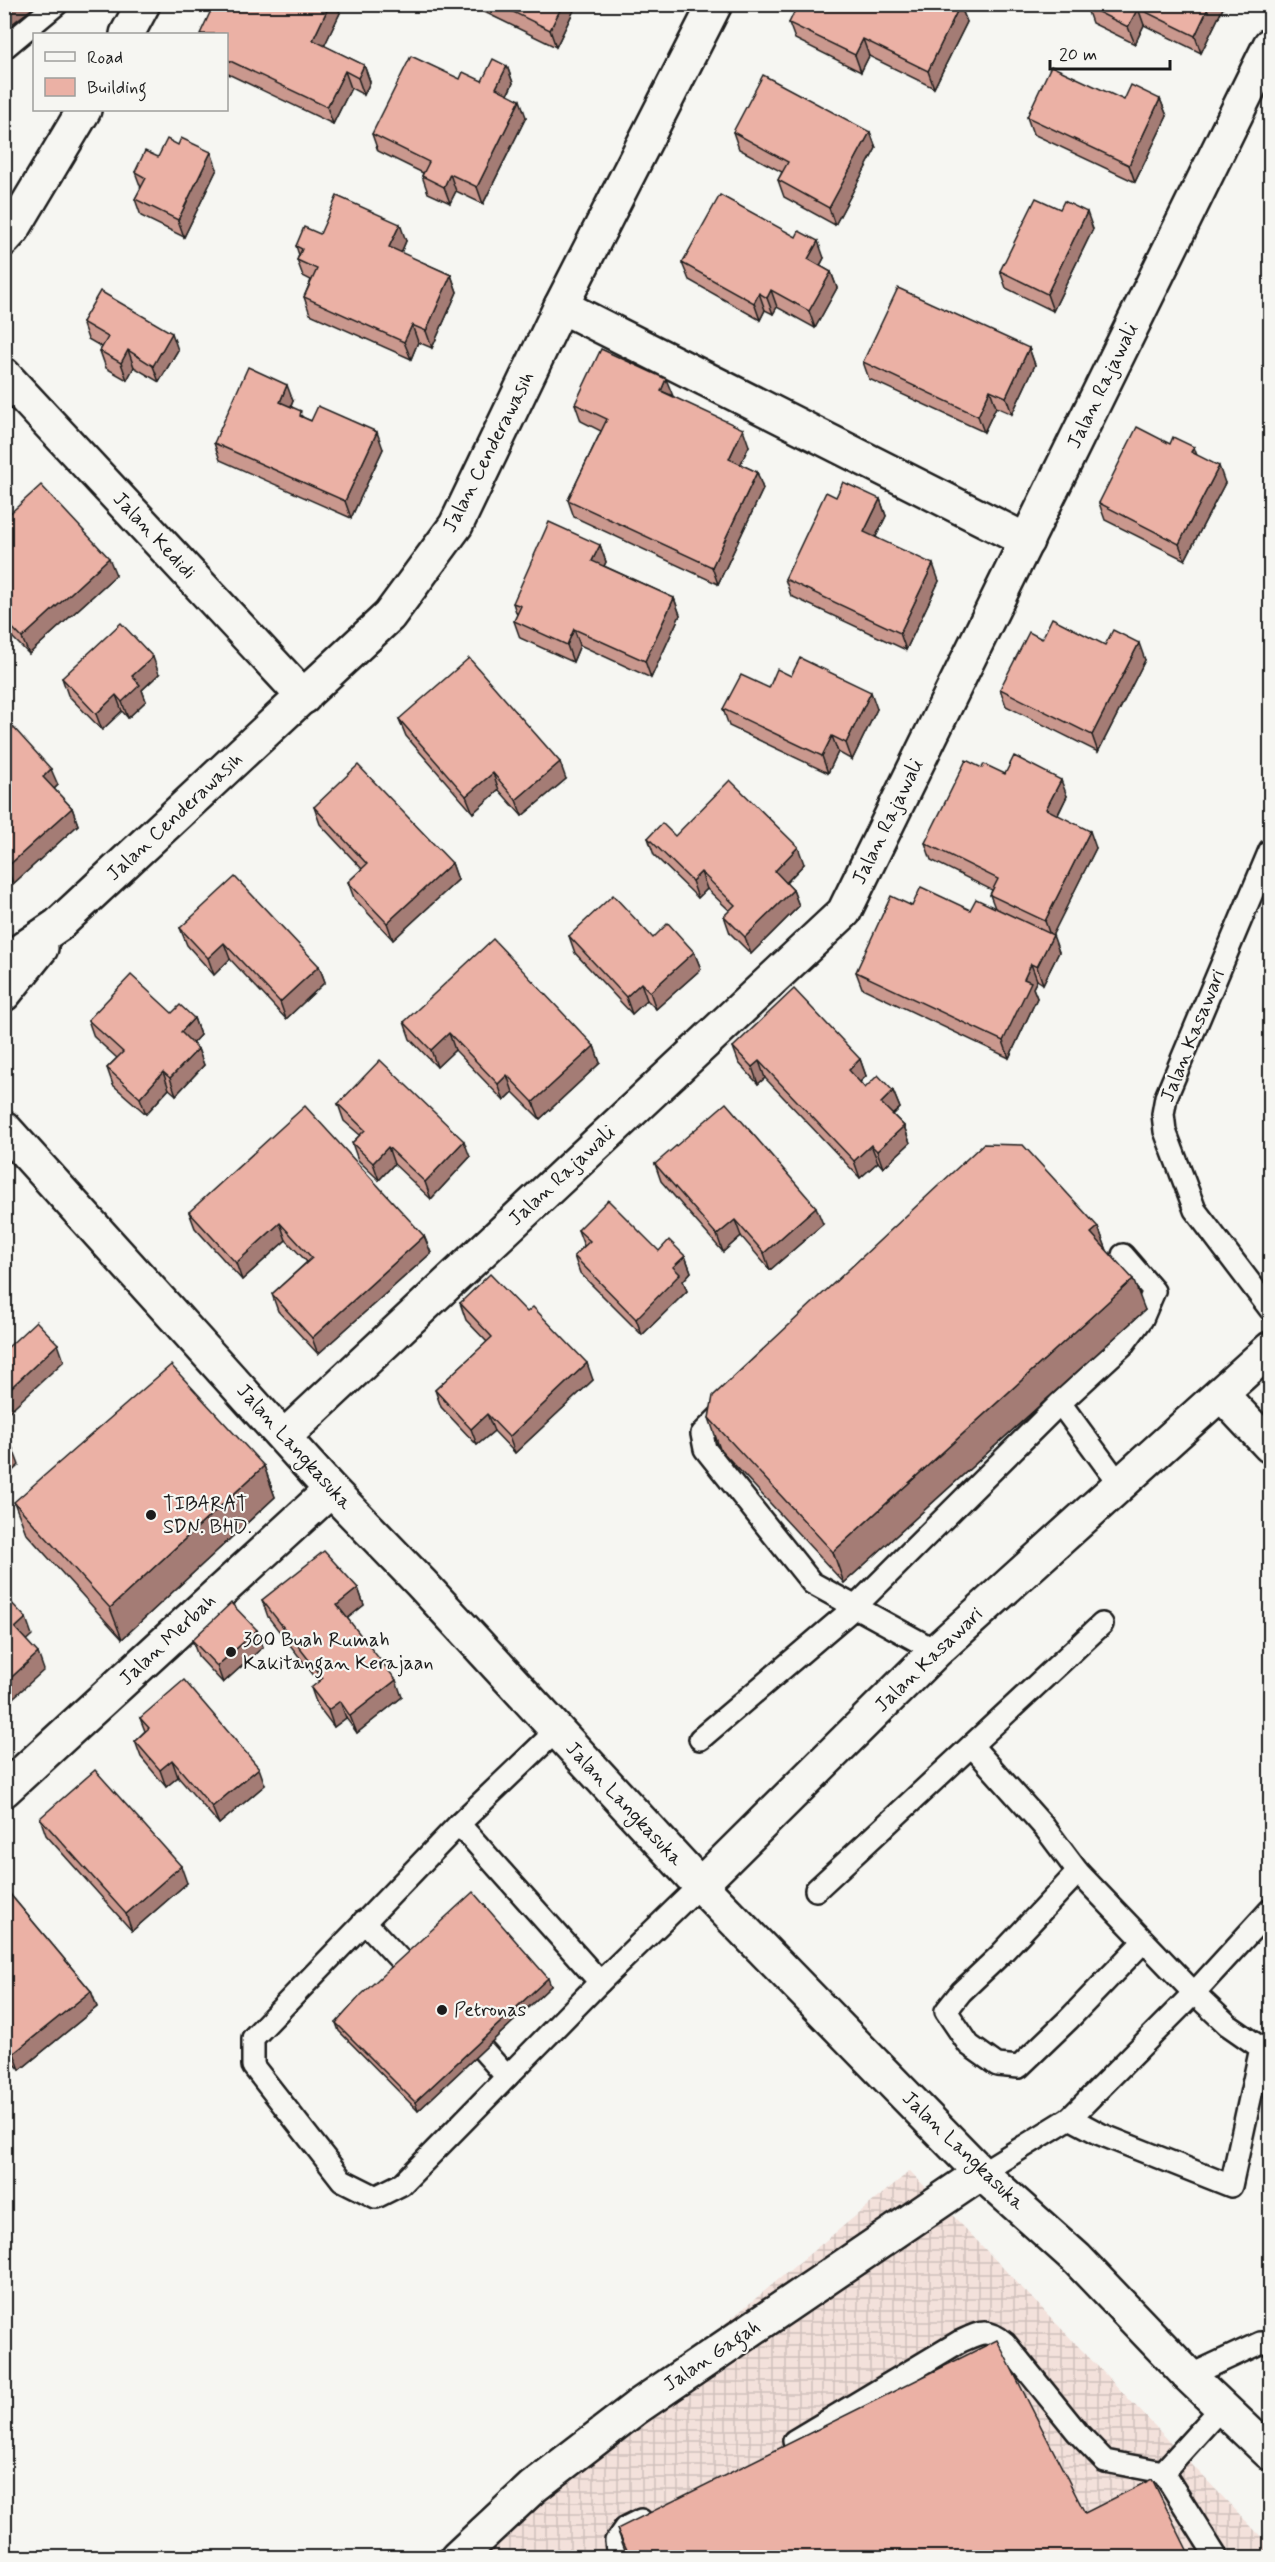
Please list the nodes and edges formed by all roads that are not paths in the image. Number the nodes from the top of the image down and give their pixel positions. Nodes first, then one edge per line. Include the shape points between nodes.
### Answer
1 (57, 4) edge
2 (143, 4) edge
3 (715, 4) edge
4 (128, 33) edge
5 (1270, 45) edge
6 (4, 48) edge
7 (83, 111) edge
8 (4, 239) edge
9 (561, 306) junction
10 (4, 375) edge
11 (1027, 541) junction
12 (304, 697) junction
13 (1270, 850) edge
14 (58, 925) junction
15 (4, 962) edge
16 (4, 994) edge
17 (4, 1128) edge
18 (1123, 1255) dead end
19 (1270, 1309) edge
20 (1270, 1349) edge
21 (750, 1388) edge
22 (1221, 1394) junction
23 (1060, 1403) junction
24 (285, 1436) junction
25 (1270, 1446) edge
26 (1120, 1485) junction
27 (331, 1490) junction
28 (855, 1607) junction
29 (1102, 1624) dead end
30 (936, 1651) junction
31 (556, 1731) junction
32 (700, 1739) dead end
33 (972, 1746) junction
34 (4, 1790) edge
35 (459, 1824) junction
36 (1078, 1872) junction
37 (700, 1885) junction
38 (816, 1890) dead end
39 (1270, 1910) edge
40 (364, 1922) junction
41 (1144, 1941) junction
42 (406, 1966) edge
43 (600, 1982) junction
44 (1194, 1993) junction
45 (483, 2050) edge
46 (507, 2077) junction
47 (1070, 2118) junction
48 (981, 2173) junction
49 (1270, 2343) edge
50 (1189, 2376) junction
51 (1222, 2407) junction
52 (772, 2453) edge
53 (1270, 2453) edge
54 (1163, 2472) junction
55 (656, 2512) edge
56 (457, 2558) edge
57 (618, 2558) edge
58 (1217, 2558) edge

1 - 6 lane
2 - 4 street
3 - 9 street, Jalan Cenderawasih
5 - 11 street, Jalan Rajawali
7 - 8 street
9 - 11 street
9 - 12 street, Jalan Cenderawasih via 456,525 389,615
10 - 12 street, Jalan Kedidi
11 - 24 street, Jalan Rajawali via 844,912
12 - 14 street, Jalan Cenderawasih
13 - 19 lane, Jalan Kasawari via 1166,1097 1163,1114 1165,1131 1195,1210
14 - 15 street, Jalan Cenderawasih
14 - 16 street, Jalan Cenderawasih
17 - 24 street, Jalan Langkasuka
18 - 23 lane via 1153,1287 1150,1304 1122,1346
20 - 22 street, Jalan Kasawari
21 - 28 lane via 706,1428 702,1434 705,1449 813,1583
22 - 25 street
22 - 26 street, Jalan Kasawari
23 - 26 lane
23 - 28 lane
24 - 27 street, Jalan Langkasuka
26 - 30 street, Jalan Kasawari
27 - 31 street, Jalan Langkasuka
27 - 34 street, Jalan Merbah
28 - 30 lane
28 - 32 lane
29 - 33 lane
30 - 37 street, Jalan Kasawari
31 - 35 lane, Jalan Kasawari
31 - 37 street, Jalan Langkasuka
33 - 36 lane
33 - 38 lane
35 - 40 lane, Jalan Kasawari
35 - 43 lane
36 - 41 lane
36 - 41 lane via 946,2012 969,2045 997,2066 1019,2067
37 - 43 lane, Jalan Kasawari
37 - 48 street, Jalan Langkasuka
39 - 44 lane
40 - 42 lane
40 - 46 lane, Jalan Kasawari via 253,2038 253,2066 342,2180 376,2196 402,2184
41 - 44 lane
43 - 46 lane, Jalan Kasawari
44 - 47 lane
44 - 47 lane via 1228,2025 1261,2048 1232,2186 1100,2134
45 - 46 lane
47 - 48 lane
48 - 50 street, Jalan Langkasuka via 1076,2258
48 - 56 street, Jalan Gagah via 637,2407 533,2487
49 - 50 lane via 1260,2343
50 - 51 street, Jalan Langkasuka
51 - 53 street, Jalan Langkasuka
51 - 54 lane
52 - 54 lane via 959,2342 993,2333 1105,2461
54 - 58 lane
55 - 57 lane via 625,2528 616,2541

